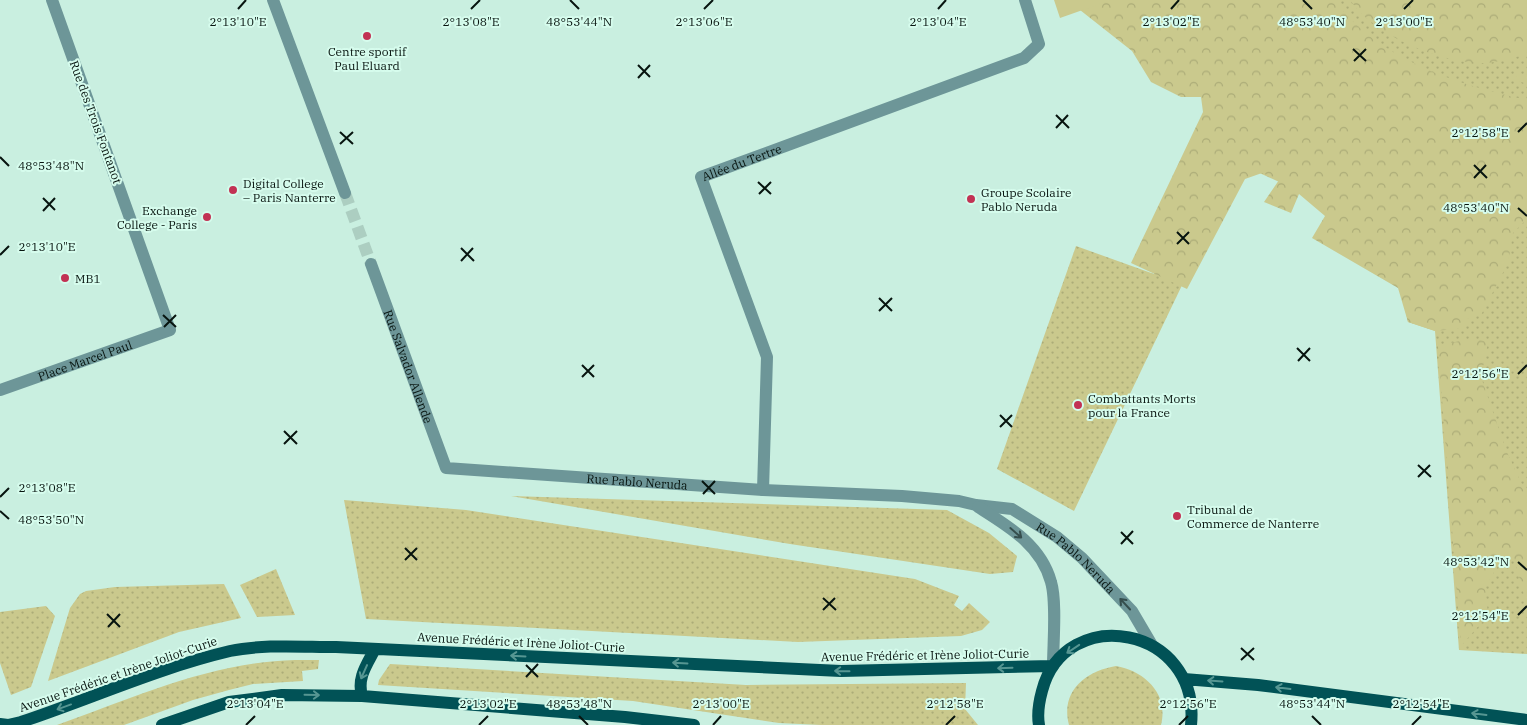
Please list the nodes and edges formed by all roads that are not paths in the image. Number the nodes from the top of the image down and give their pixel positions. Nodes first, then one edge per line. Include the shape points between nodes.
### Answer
1 (52, 0) edge
2 (273, 0) edge
3 (1025, 0) edge
4 (345, 193) tunnel mouth
5 (371, 264) tunnel mouth
6 (170, 330) joint
7 (0, 390) edge
8 (446, 468) joint
9 (763, 490) junction
10 (976, 505) junction
11 (1152, 645) junction
12 (375, 649) junction
13 (1053, 666) junction
14 (1184, 679) junction
15 (362, 696) junction
16 (1527, 720) edge
17 (0, 724) edge
18 (162, 725) edge
19 (694, 725) edge
20 (1039, 725) edge
21 (1191, 725) edge

1 - 6 street, Rue des Trois Fontanot
2 - 4 street
3 - 9 street, Allée du Tertre via 1039,44 1024,58 701,177 767,357
5 - 8 street, Rue Salvador Allende
6 - 7 street, Place Marcel Paul
8 - 9 street, Rue Pablo Neruda
9 - 10 street, Rue Pablo Neruda via 921,498
11 -> 10 street, Rue Pablo Neruda via 1132,611 1082,558 1057,537 1012,509
10 -> 13 street, Rue Pablo Neruda via 1029,544 1046,568 1052,583
11 -> 13 main road via 1135,638 1099,637 1074,648
11 - 14 main road via 1165,654
13 -> 12 main road, Avenue Frédéric et Irène Joliot-Curie via 841,671
12 -> 15 main road via 361,677
12 -> 17 main road, Avenue Frédéric et Irène Joliot-Curie via 325,647 231,651 21,722
13 - 20 main road via 1039,702
16 -> 14 main road via 1258,685
14 - 21 main road via 1190,695
18 -> 15 main road via 211,707 260,697
15 - 19 main road

